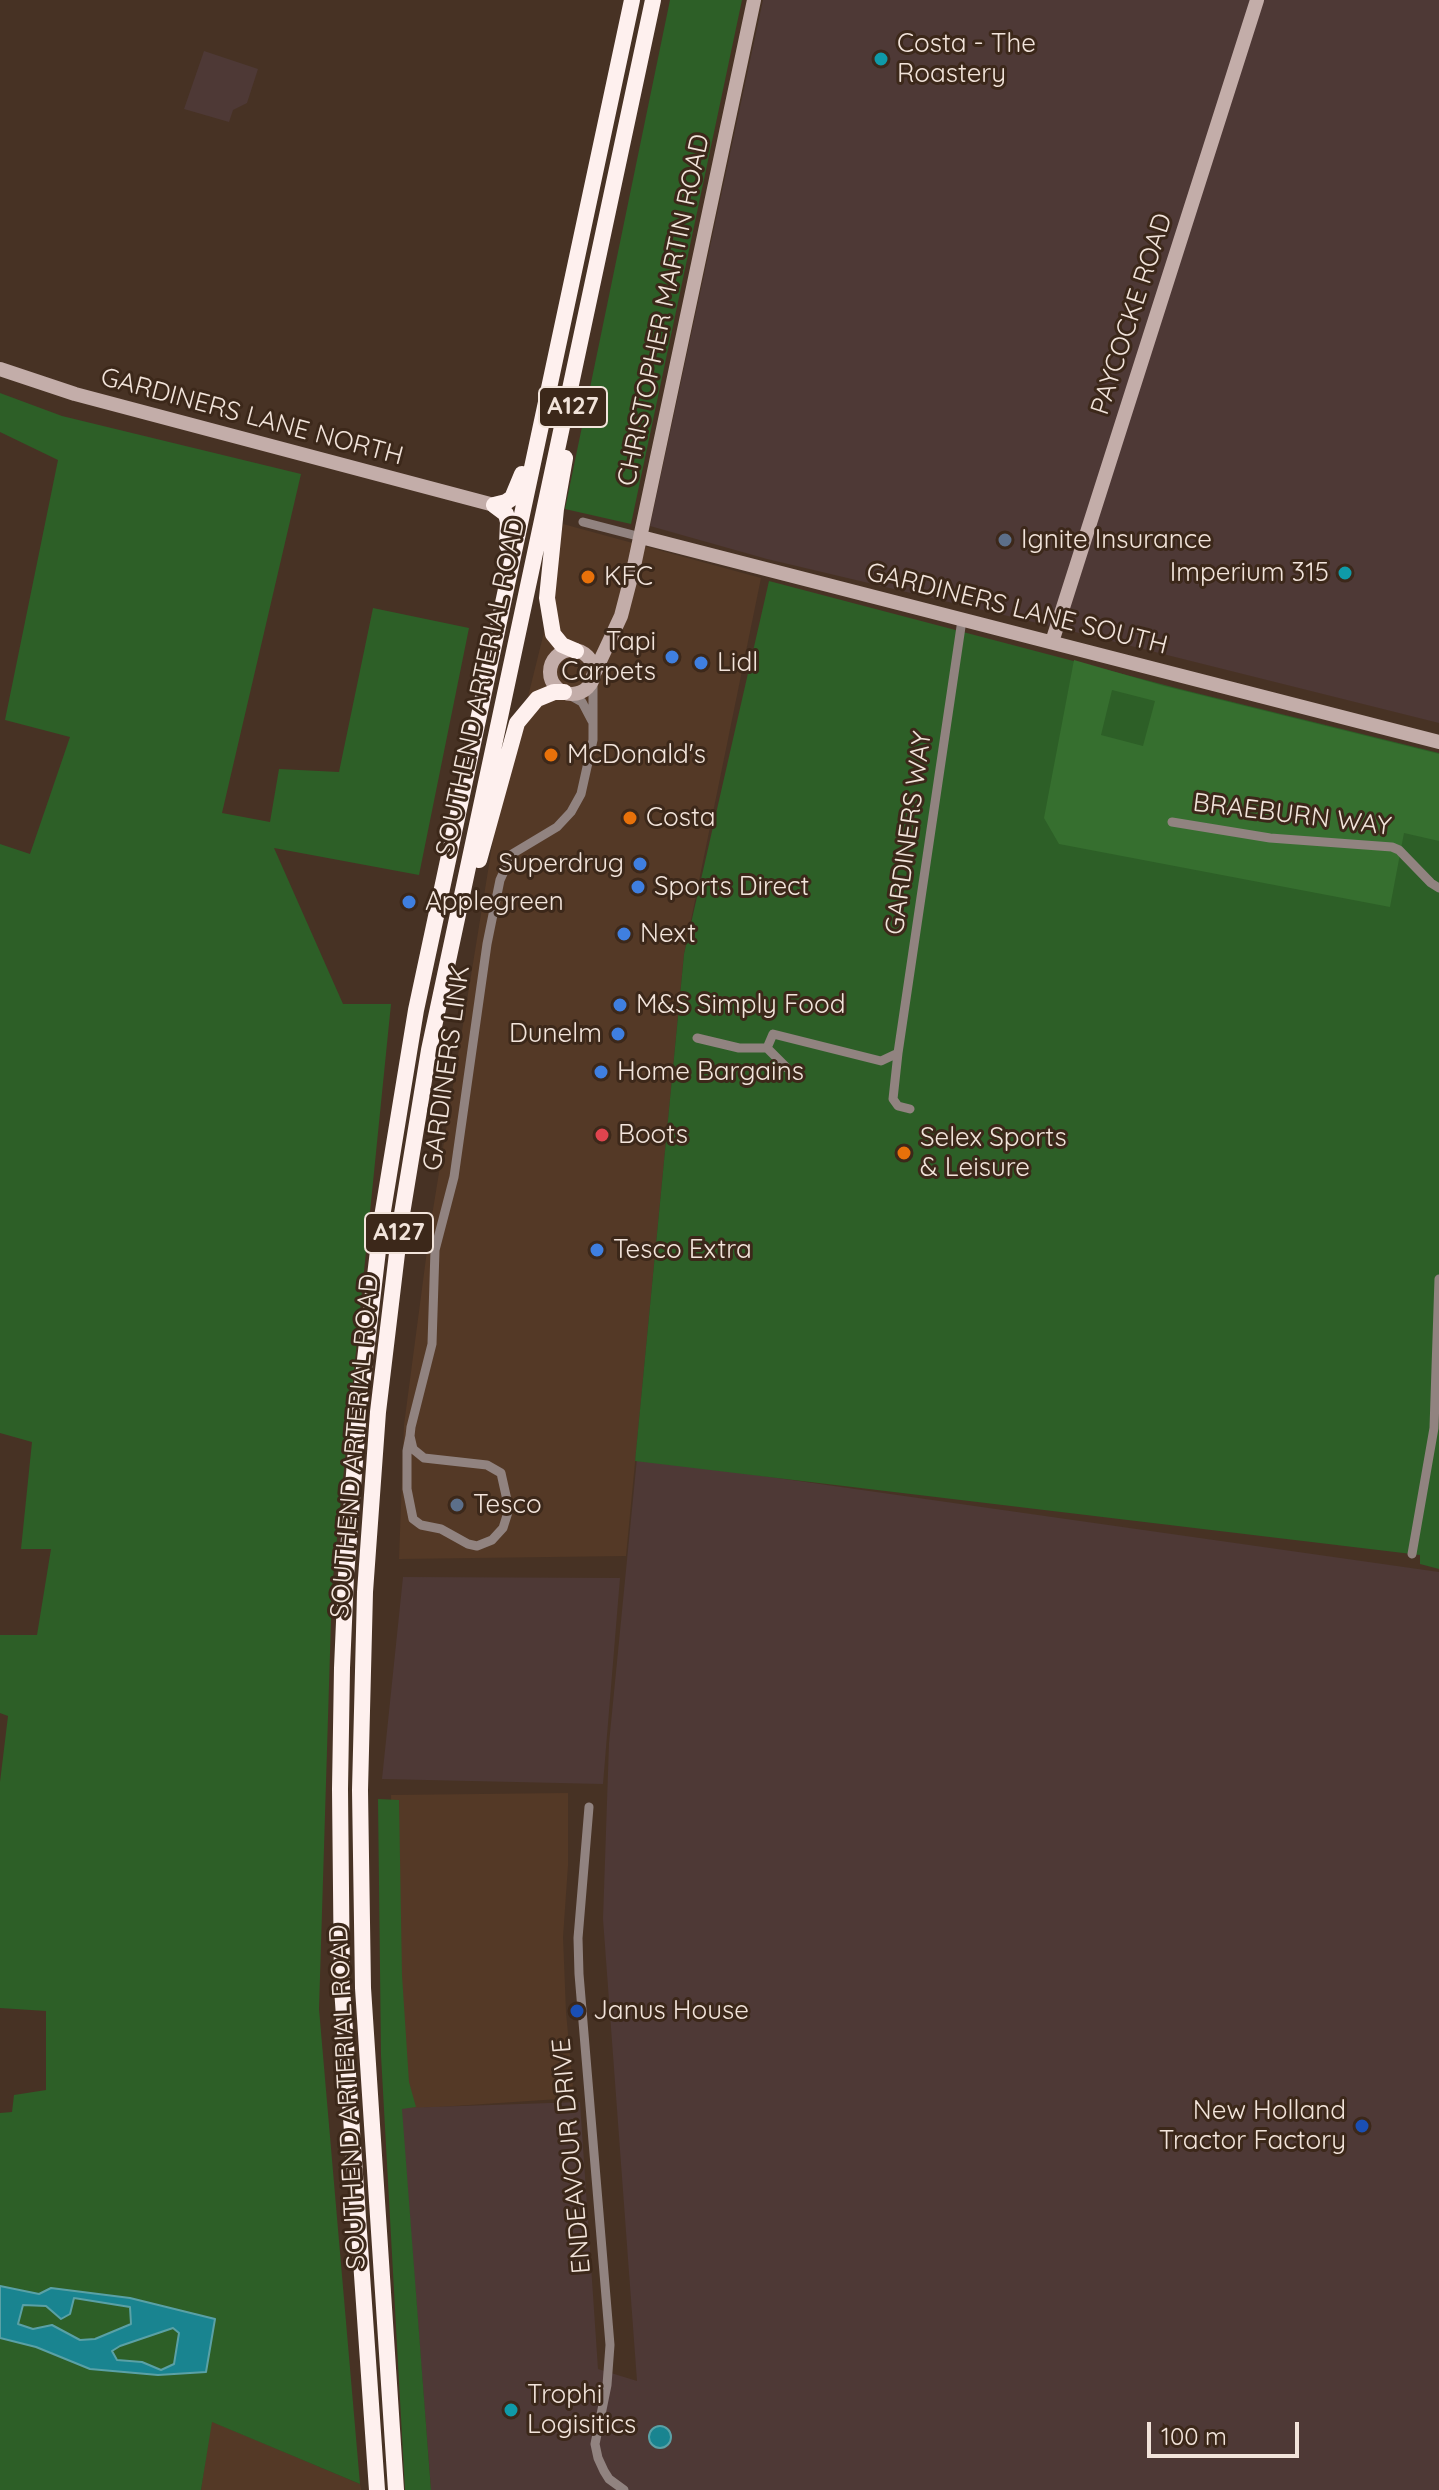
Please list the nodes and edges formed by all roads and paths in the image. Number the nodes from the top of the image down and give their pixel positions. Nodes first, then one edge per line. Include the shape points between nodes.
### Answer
1 (632, 0) edge
2 (653, 0) edge
3 (754, 0) edge
4 (1257, 0) edge
5 (586, 212) junction
6 (606, 216) junction
7 (0, 369) edge
8 (494, 505) junction
9 (583, 522) dead end
10 (641, 537) junction
11 (962, 620) junction
12 (615, 628) junction
13 (1052, 642) junction
14 (576, 651) junction
15 (593, 676) junction
16 (564, 692) junction
17 (477, 725) junction
18 (593, 740) junction
19 (1439, 742) edge
20 (1172, 822) dead end
21 (1439, 888) edge
22 (697, 1038) dead end
23 (767, 1048) junction
24 (429, 1050) junction
25 (898, 1053) junction
26 (787, 1068) dead end
27 (910, 1109) dead end
28 (1439, 1279) edge
29 (410, 1436) junction
30 (1412, 1554) dead end
31 (589, 1807) dead end
32 (377, 2490) edge
33 (396, 2490) edge
34 (624, 2490) edge

1 - 5 highway, SOUTHEND ARTERIAL ROAD / A127
2 - 6 highway, SOUTHEND ARTERIAL ROAD / A127
3 - 10 street, CHRISTOPHER MARTIN ROAD
4 - 13 street, PAYCOCKE ROAD
5 - 8 highway, A127 via 518,489 506,502
5 - 17 highway, SOUTHEND ARTERIAL ROAD / A127
6 - 14 highway, A127 via 547,589 553,634
6 - 24 highway, SOUTHEND ARTERIAL ROAD / A127
7 - 8 street, GARDINERS LANE NORTH via 75,394
8 - 17 highway, A127 via 506,514 509,530
9 - 10 street, GARDINERS LANE SOUTH
10 - 11 street, GARDINERS LANE SOUTH
10 - 12 street, CHRISTOPHER MARTIN ROAD
11 - 13 street, GARDINERS LANE SOUTH
11 - 25 street, GARDINERS WAY
12 - 14 street via 595,648
12 - 15 street, CHRISTOPHER MARTIN ROAD
13 - 19 street, GARDINERS LANE SOUTH
14 - 15 street via 589,659
14 - 16 street via 557,656 550,667 551,680
15 - 16 street via 583,691
15 - 18 street, GARDINERS LINK
16 - 18 street, GARDINERS LINK via 588,711
16 - 24 highway, A127 via 537,699 512,735
17 - 32 highway, SOUTHEND ARTERIAL ROAD / A127 via 416,1010 382,1217 346,1576 342,1988
18 - 29 street, GARDINERS LINK via 577,804 557,827 512,854 500,880 454,1177 435,1250 432,1344
20 - 21 street, BRAEBURN WAY via 1270,838 1392,847
22 - 23 street
23 - 25 street via 773,1034 881,1061
23 - 26 street
24 - 33 highway, SOUTHEND ARTERIAL ROAD / A127 via 401,1220 378,1412 361,1691 363,1988
25 - 27 street, GARDINERS WAY via 893,1099
28 - 30 street via 1434,1428
29 - 29 street, GARDINERS LINK via 413,1449 424,1458 487,1465 501,1473 509,1509 496,1537 474,1546 413,1519 406,1479
31 - 34 street, ENDEAVOUR DRIVE via 579,1974 610,2345 595,2444 609,2479

